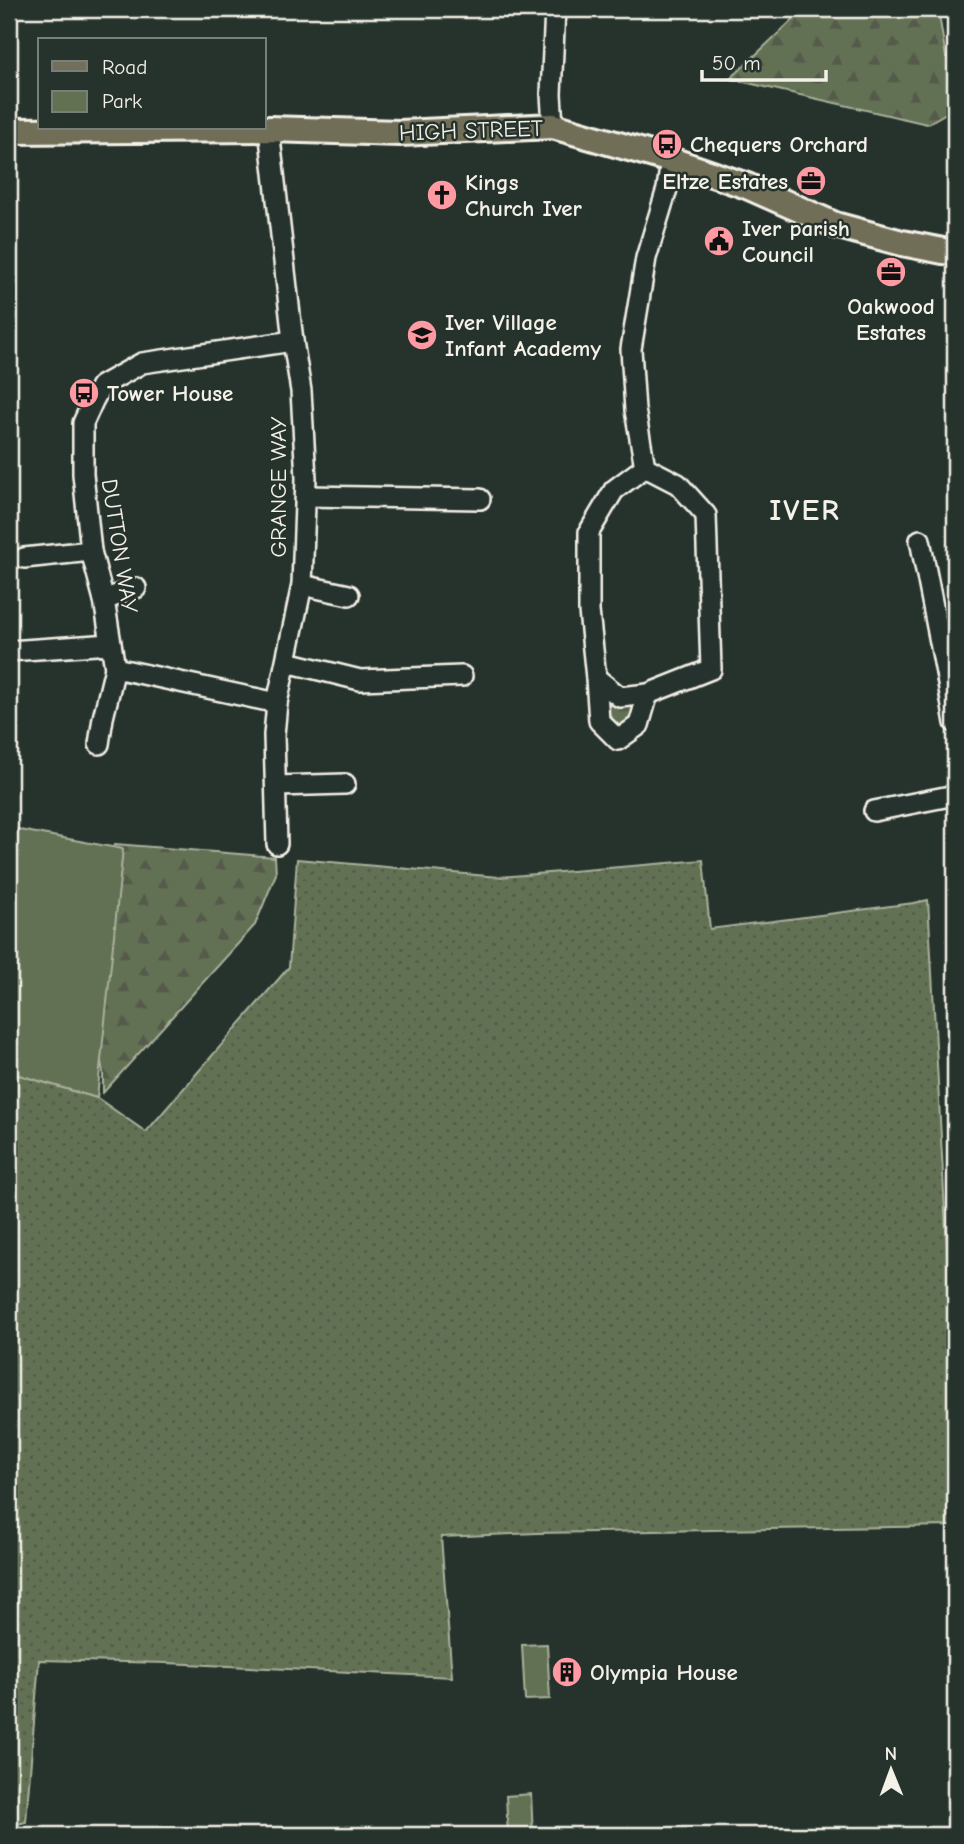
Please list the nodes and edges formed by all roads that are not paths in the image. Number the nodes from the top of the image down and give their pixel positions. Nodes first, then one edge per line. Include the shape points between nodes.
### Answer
1 (555, 9) edge
2 (553, 126) junction
3 (266, 129) edge
4 (269, 129) junction
5 (139, 130) edge
6 (9, 131) edge
7 (671, 160) junction
8 (955, 252) edge
9 (293, 341) junction
10 (645, 467) junction
11 (306, 496) junction
12 (480, 499) dead end
13 (920, 540) dead end
14 (91, 551) junction
15 (24, 558) dead end
16 (302, 585) junction
17 (136, 588) dead end
18 (349, 595) dead end
19 (104, 600) junction
20 (111, 644) junction
21 (9, 651) edge
22 (287, 662) junction
23 (116, 668) junction
24 (462, 676) dead end
25 (951, 677) edge
26 (596, 678) junction
27 (648, 694) junction
28 (277, 703) junction
29 (955, 723) edge
30 (99, 744) dead end
31 (345, 784) dead end
32 (276, 786) junction
33 (955, 795) edge
34 (874, 811) dead end
35 (277, 844) dead end

1 - 2 street
2 - 4 main road, HIGH STREET via 400,133
2 - 7 main road, HIGH STREET
3 - 4 main road, HIGH STREET
4 - 9 street, GRANGE WAY
5 - 6 main road, HIGH STREET
7 - 8 main road, HIGH STREET via 747,186 835,225
7 - 10 street via 646,258 631,349
9 - 11 street, GRANGE WAY via 301,391
9 - 14 street, DUTTON WAY via 142,363 101,386 83,423
10 - 26 street via 614,491 589,532 589,611
10 - 27 street via 678,484 706,515 710,631 710,669
11 - 12 street
11 - 16 street, GRANGE WAY
13 - 25 street
14 - 15 street
14 - 19 street, DUTTON WAY
16 - 18 street
16 - 22 street, GRANGE WAY
17 - 19 street
19 - 20 street, DUTTON WAY
20 - 21 street
20 - 23 street, DUTTON WAY
22 - 24 street via 360,680
22 - 28 street, GRANGE WAY
23 - 28 street
23 - 30 street
25 - 29 street
26 - 27 street via 620,697
26 - 27 street via 598,721 618,740 639,725
28 - 32 street, GRANGE WAY
31 - 32 street
32 - 35 street, GRANGE WAY
33 - 34 street

